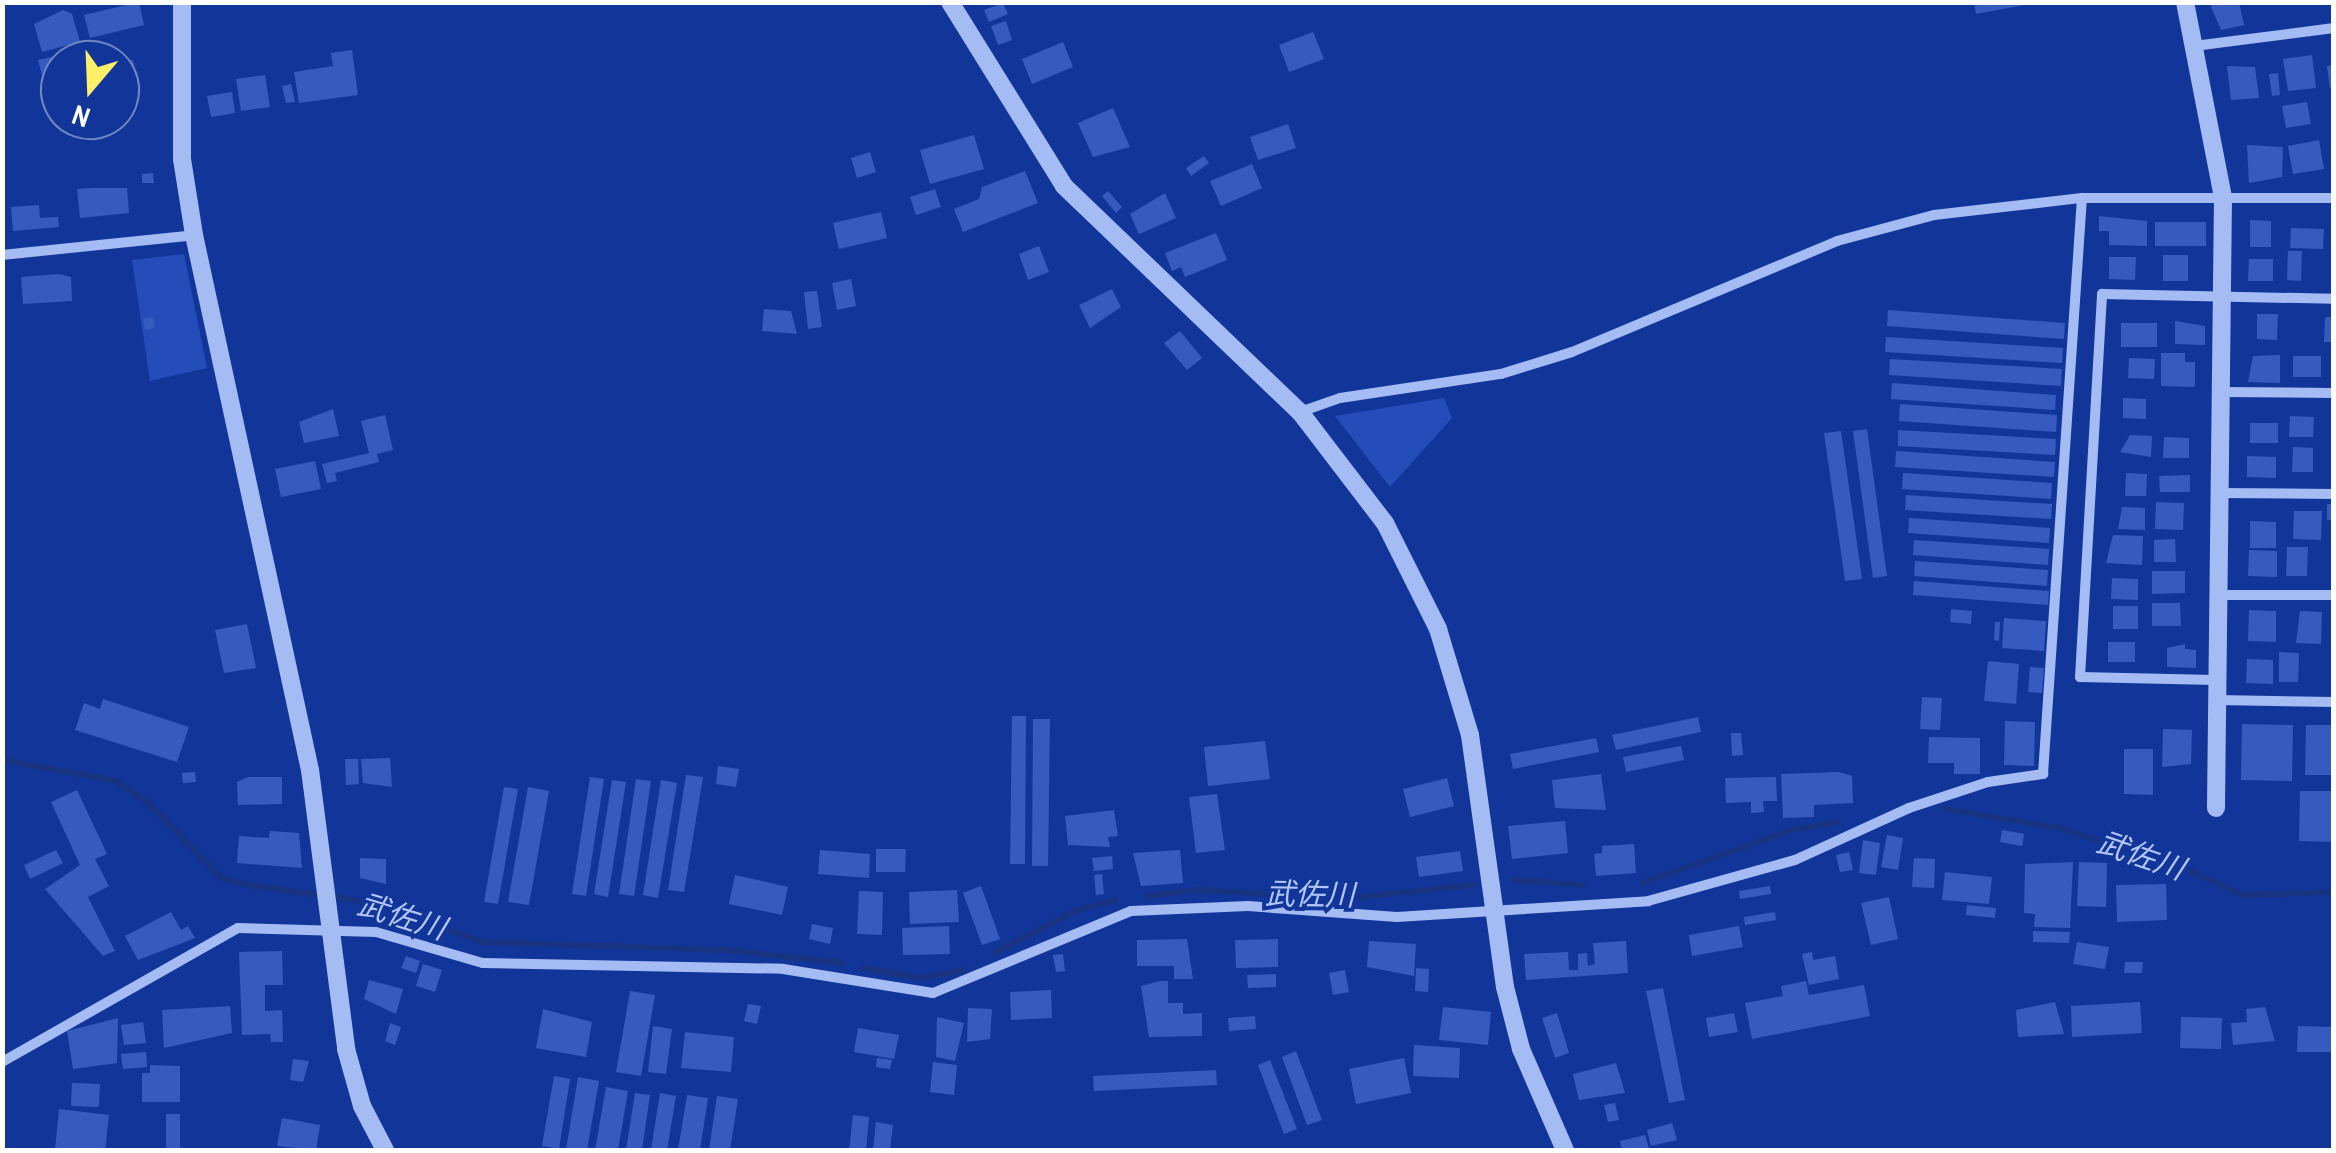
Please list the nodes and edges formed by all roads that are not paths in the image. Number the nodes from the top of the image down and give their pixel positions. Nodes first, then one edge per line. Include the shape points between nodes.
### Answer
1 (182, 2) edge
2 (950, 2) edge
3 (2185, 2) edge
4 (2334, 28) edge
5 (2194, 46) junction
6 (2082, 198) junction
7 (2223, 198) junction
8 (2334, 198) edge
9 (194, 235) junction
10 (2, 256) edge
11 (2222, 298) junction
12 (2334, 299) edge
13 (2221, 392) junction
14 (2334, 393) edge
15 (1300, 412) junction
16 (2220, 493) junction
17 (2334, 494) edge
18 (2216, 595) junction
19 (2334, 596) edge
20 (2216, 680) junction
21 (2215, 700) junction
22 (2334, 702) edge
23 (2216, 808) dead end
24 (1493, 912) junction
25 (330, 920) junction
26 (2, 1062) edge
27 (385, 1150) edge
28 (1565, 1150) edge

1 - 9 street via 182,159
2 - 15 street via 1064,186
3 - 5 street
4 - 5 street
5 - 7 street
6 - 7 street
6 - 15 street via 1888,225 1501,374 1340,398
6 - 24 street via 2043,774 1988,782 1909,808 1796,860 1694,890 1648,901
7 - 8 street
7 - 11 street
9 - 10 street
9 - 25 street via 277,604
11 - 12 street
11 - 13 street
11 - 20 street via 2102,294 2080,677
13 - 14 street
13 - 16 street
15 - 24 street via 1385,523 1438,629 1470,735
16 - 17 street
16 - 18 street
18 - 19 street
18 - 20 street
20 - 21 street
21 - 22 street
21 - 23 street
24 - 25 street via 1331,917 1248,906 1131,911 933,993 782,969 483,964
24 - 28 street via 1521,1049
25 - 26 street via 238,928
25 - 27 street via 346,1049 362,1106

